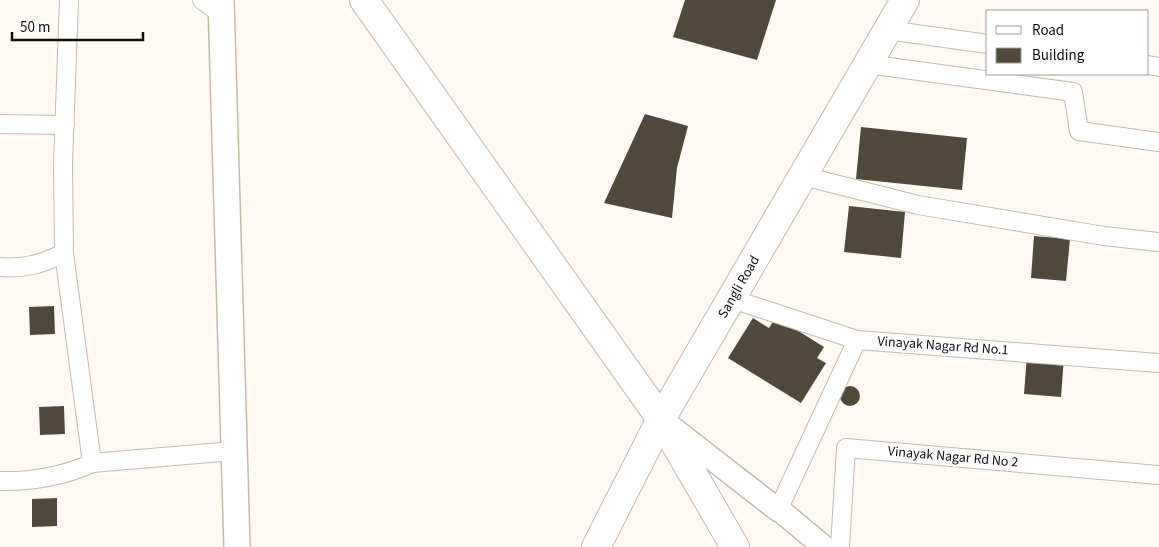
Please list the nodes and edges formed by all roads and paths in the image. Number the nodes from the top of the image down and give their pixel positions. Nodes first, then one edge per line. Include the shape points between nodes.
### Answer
1 (69, 0) edge
2 (364, 0) edge
3 (905, 0) edge
4 (215, 5) edge
5 (887, 30) junction
6 (986, 44) edge
7 (867, 64) junction
8 (0, 124) edge
9 (64, 125) junction
10 (1159, 142) edge
11 (803, 176) junction
12 (1159, 242) edge
13 (64, 253) junction
14 (0, 267) edge
15 (732, 299) junction
16 (857, 340) junction
17 (1159, 363) edge
18 (661, 419) junction
19 (233, 451) junction
20 (92, 463) junction
21 (1159, 475) edge
22 (0, 481) edge
23 (778, 510) junction
24 (237, 547) edge
25 (596, 547) edge
26 (735, 547) edge
27 (824, 547) edge
28 (840, 547) edge

1 - 9 street
2 - 18 main road
3 - 5 main road, Sangli Road
4 - 19 main road
5 - 6 street
5 - 7 main road, Sangli Road
7 - 10 street via 1073,92 1079,131
7 - 11 main road, Sangli Road
8 - 9 street
9 - 13 street
11 - 12 street via 918,205
11 - 15 main road, Sangli Road
13 - 14 street via 42,263 16,268
13 - 20 street
15 - 16 street, Vinayak Nagar Rd No.1
15 - 18 main road, Sangli Road
16 - 17 street, Vinayak Nagar Rd No.1
16 - 23 street
18 - 23 street
18 - 25 main road, Sangli Road
18 - 26 main road
19 - 20 street
19 - 24 main road
20 - 22 street via 77,470 39,478
21 - 28 street, Vinayak Nagar Rd No 2 via 846,448
23 - 27 street

